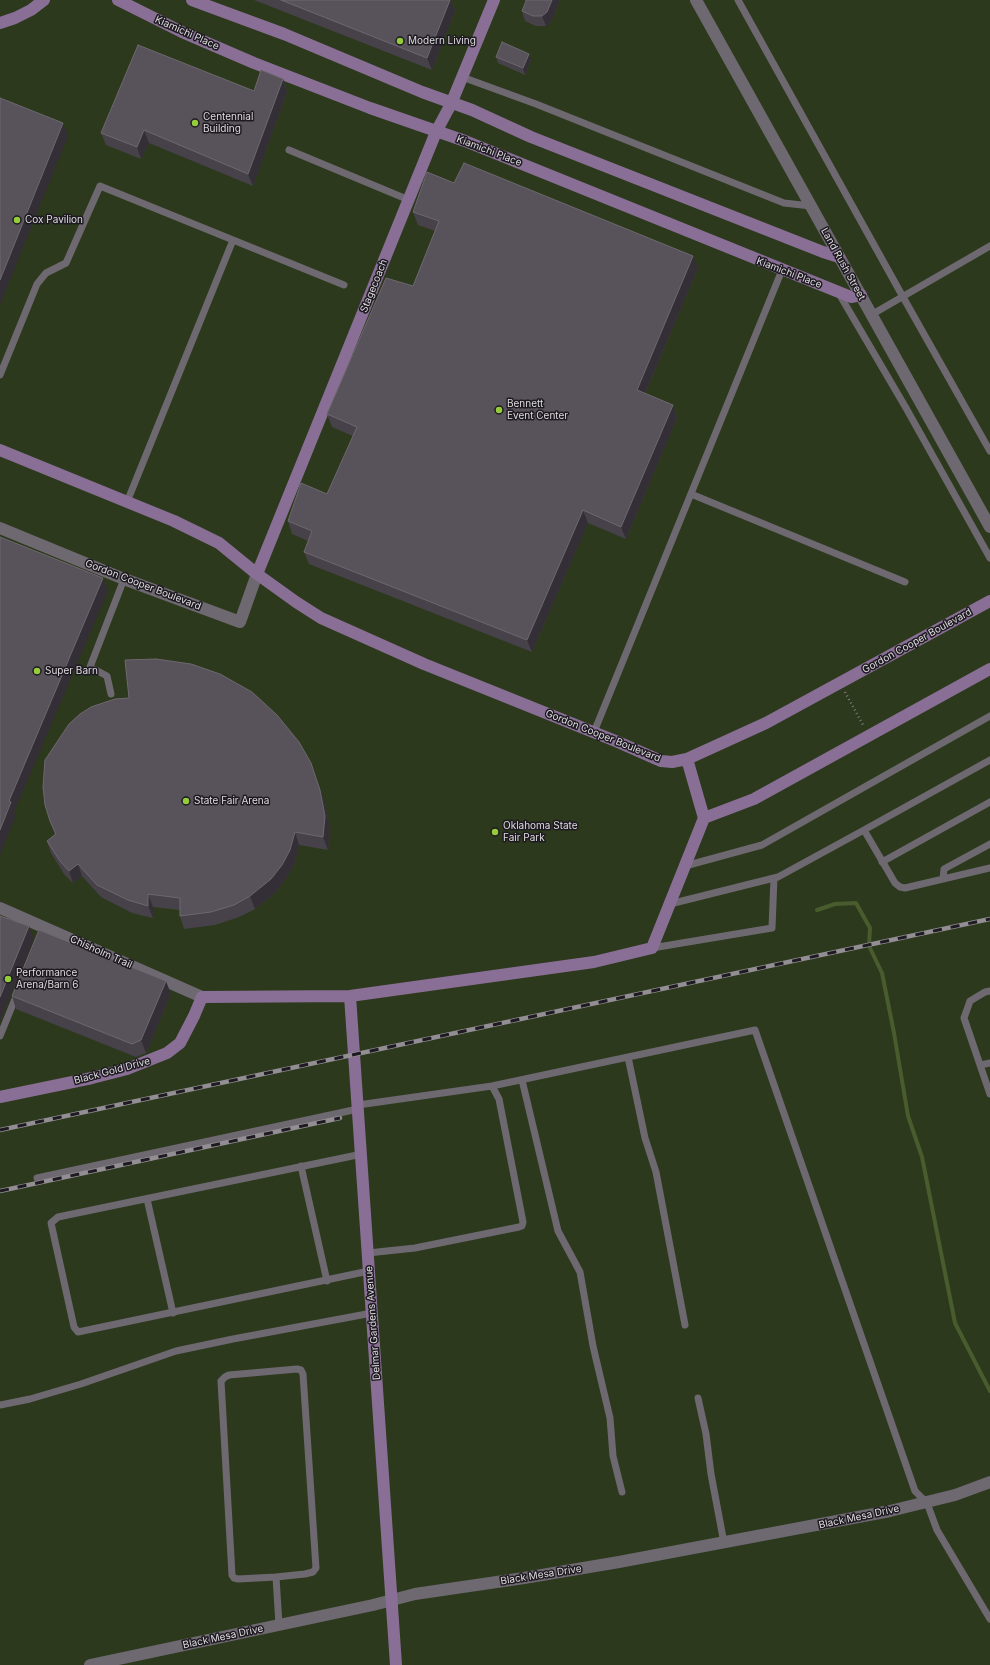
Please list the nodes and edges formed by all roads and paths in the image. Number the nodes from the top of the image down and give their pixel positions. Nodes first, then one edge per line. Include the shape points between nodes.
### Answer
1 (44, 0) edge
2 (118, 0) edge
3 (192, 0) edge
4 (494, 0) edge
5 (696, 0) edge
6 (738, 0) edge
7 (0, 23) edge
8 (462, 76) junction
9 (451, 104) junction
10 (436, 132) junction
11 (289, 150) dead end
12 (409, 200) junction
13 (811, 206) junction
14 (233, 240) junction
15 (990, 246) edge
16 (839, 257) junction
17 (782, 270) junction
18 (344, 285) dead end
19 (838, 292) junction
20 (860, 295) junction
21 (902, 297) junction
22 (871, 315) junction
23 (0, 375) edge
24 (0, 450) edge
25 (990, 451) edge
26 (691, 494) junction
27 (127, 502) junction
28 (0, 528) edge
29 (990, 528) edge
30 (990, 558) edge
31 (257, 574) junction
32 (124, 579) junction
33 (906, 582) dead end
34 (990, 601) edge
35 (990, 668) edge
36 (840, 683) junction
37 (111, 694) dead end
38 (990, 716) edge
39 (594, 732) junction
40 (870, 736) junction
41 (687, 759) junction
42 (990, 760) edge
43 (990, 802) edge
44 (704, 818) junction
45 (864, 830) junction
46 (990, 844) edge
47 (882, 862) junction
48 (685, 866) junction
49 (990, 868) edge
50 (774, 878) junction
51 (942, 879) junction
52 (670, 904) junction
53 (0, 908) edge
54 (652, 948) junction
55 (20, 985) edge
56 (990, 991) edge
57 (350, 996) junction
58 (202, 997) junction
59 (0, 1036) edge
60 (628, 1057) junction
61 (990, 1063) edge
62 (981, 1065) junction
63 (522, 1080) junction
64 (492, 1086) junction
65 (990, 1094) edge
66 (0, 1097) edge
67 (358, 1107) junction
68 (362, 1154) junction
69 (300, 1166) junction
70 (36, 1178) dead end
71 (147, 1199) junction
72 (368, 1253) junction
73 (369, 1271) junction
74 (327, 1281) junction
75 (173, 1313) junction
76 (372, 1313) junction
77 (685, 1325) dead end
78 (698, 1398) dead end
79 (0, 1405) edge
80 (990, 1482) edge
81 (622, 1492) dead end
82 (927, 1502) junction
83 (724, 1543) junction
84 (276, 1576) junction
85 (392, 1600) junction
86 (990, 1619) edge
87 (279, 1625) junction
88 (90, 1665) edge
89 (396, 1665) edge

1 - 7 street via 32,10
2 - 10 street, Kiamichi Place via 182,32 254,62
3 - 9 street via 284,34
4 - 8 street, Stagecoach
5 - 13 street, Land Rush Street
6 - 21 lane
8 - 9 street, Stagecoach
8 - 13 lane via 784,203
9 - 10 street, Stagecoach
9 - 16 street via 472,110 532,137
10 - 12 street, Stagecoach
10 - 17 street, Kiamichi Place via 465,141
11 - 12 lane
12 - 31 street, Stagecoach
13 - 16 street, Land Rush Street
14 - 18 lane
14 - 23 lane via 100,186 66,263 46,273 37,284
14 - 27 lane
15 - 21 lane
16 - 20 street, Land Rush Street
17 - 19 street, Kiamichi Place
17 - 26 lane
19 - 20 street, Kiamichi Place via 851,297
19 - 30 lane
20 - 22 street, Land Rush Street
21 - 22 lane
21 - 25 lane
22 - 29 street, Land Rush Street
24 - 27 street, Gordon Cooper Boulevard
26 - 33 lane
26 - 39 lane
27 - 31 street, Gordon Cooper Boulevard via 219,543
28 - 32 street, Gordon Cooper Boulevard
31 - 32 street, Gordon Cooper Boulevard via 240,622
31 - 39 street, Gordon Cooper Boulevard via 321,618 424,664
32 - 37 lane via 90,667 107,676
34 - 36 street, Gordon Cooper Boulevard
35 - 40 street
36 - 40 path
36 - 41 street, Gordon Cooper Boulevard via 766,723
38 - 48 lane via 762,845
39 - 41 street, Gordon Cooper Boulevard via 661,761
40 - 44 street via 754,799
41 - 44 street
42 - 45 lane
43 - 47 lane
44 - 48 street
45 - 47 lane
45 - 50 lane
46 - 51 lane via 944,869
47 - 51 lane via 895,884 900,887
48 - 52 street
49 - 51 lane
50 - 52 lane
50 - 54 lane via 772,928
52 - 54 street
53 - 58 street, Chisholm Trail via 42,930
54 - 57 street via 594,962
55 - 59 lane
56 - 62 lane via 970,1001 964,1018
57 - 58 street
57 - 67 street, Delmar Gardens Avenue
58 - 66 street, Black Gold Drive via 180,1043 167,1053 120,1071
60 - 63 lane
60 - 77 lane via 645,1138 656,1172
60 - 82 lane via 755,1030 915,1491
61 - 62 lane
62 - 65 lane
63 - 64 lane
63 - 81 lane via 558,1231 580,1272 593,1346 610,1418 613,1456
64 - 67 lane
64 - 72 lane via 499,1100 524,1222 522,1226 415,1248
67 - 68 street, Delmar Gardens Avenue
67 - 70 lane
68 - 69 lane
68 - 72 street, Delmar Gardens Avenue
69 - 71 lane
69 - 74 lane
71 - 75 lane
71 - 75 lane via 58,1217 51,1223 73,1320 78,1332 82,1332
72 - 73 street, Delmar Gardens Avenue
73 - 74 lane
73 - 76 street, Delmar Gardens Avenue
74 - 75 lane
76 - 79 lane via 176,1351 82,1384
76 - 85 street, Delmar Gardens Avenue
78 - 83 lane
80 - 82 street, Black Mesa Drive
82 - 83 street, Black Mesa Drive
82 - 86 lane via 937,1530
83 - 85 street, Black Mesa Drive via 531,1577 415,1594
84 - 84 lane via 305,1574 313,1572 316,1568 303,1374 297,1369 229,1375 221,1381 232,1575 238,1579
84 - 87 lane
85 - 87 street, Black Mesa Drive
85 - 89 street, Delmar Gardens Avenue
87 - 88 street, Black Mesa Drive

